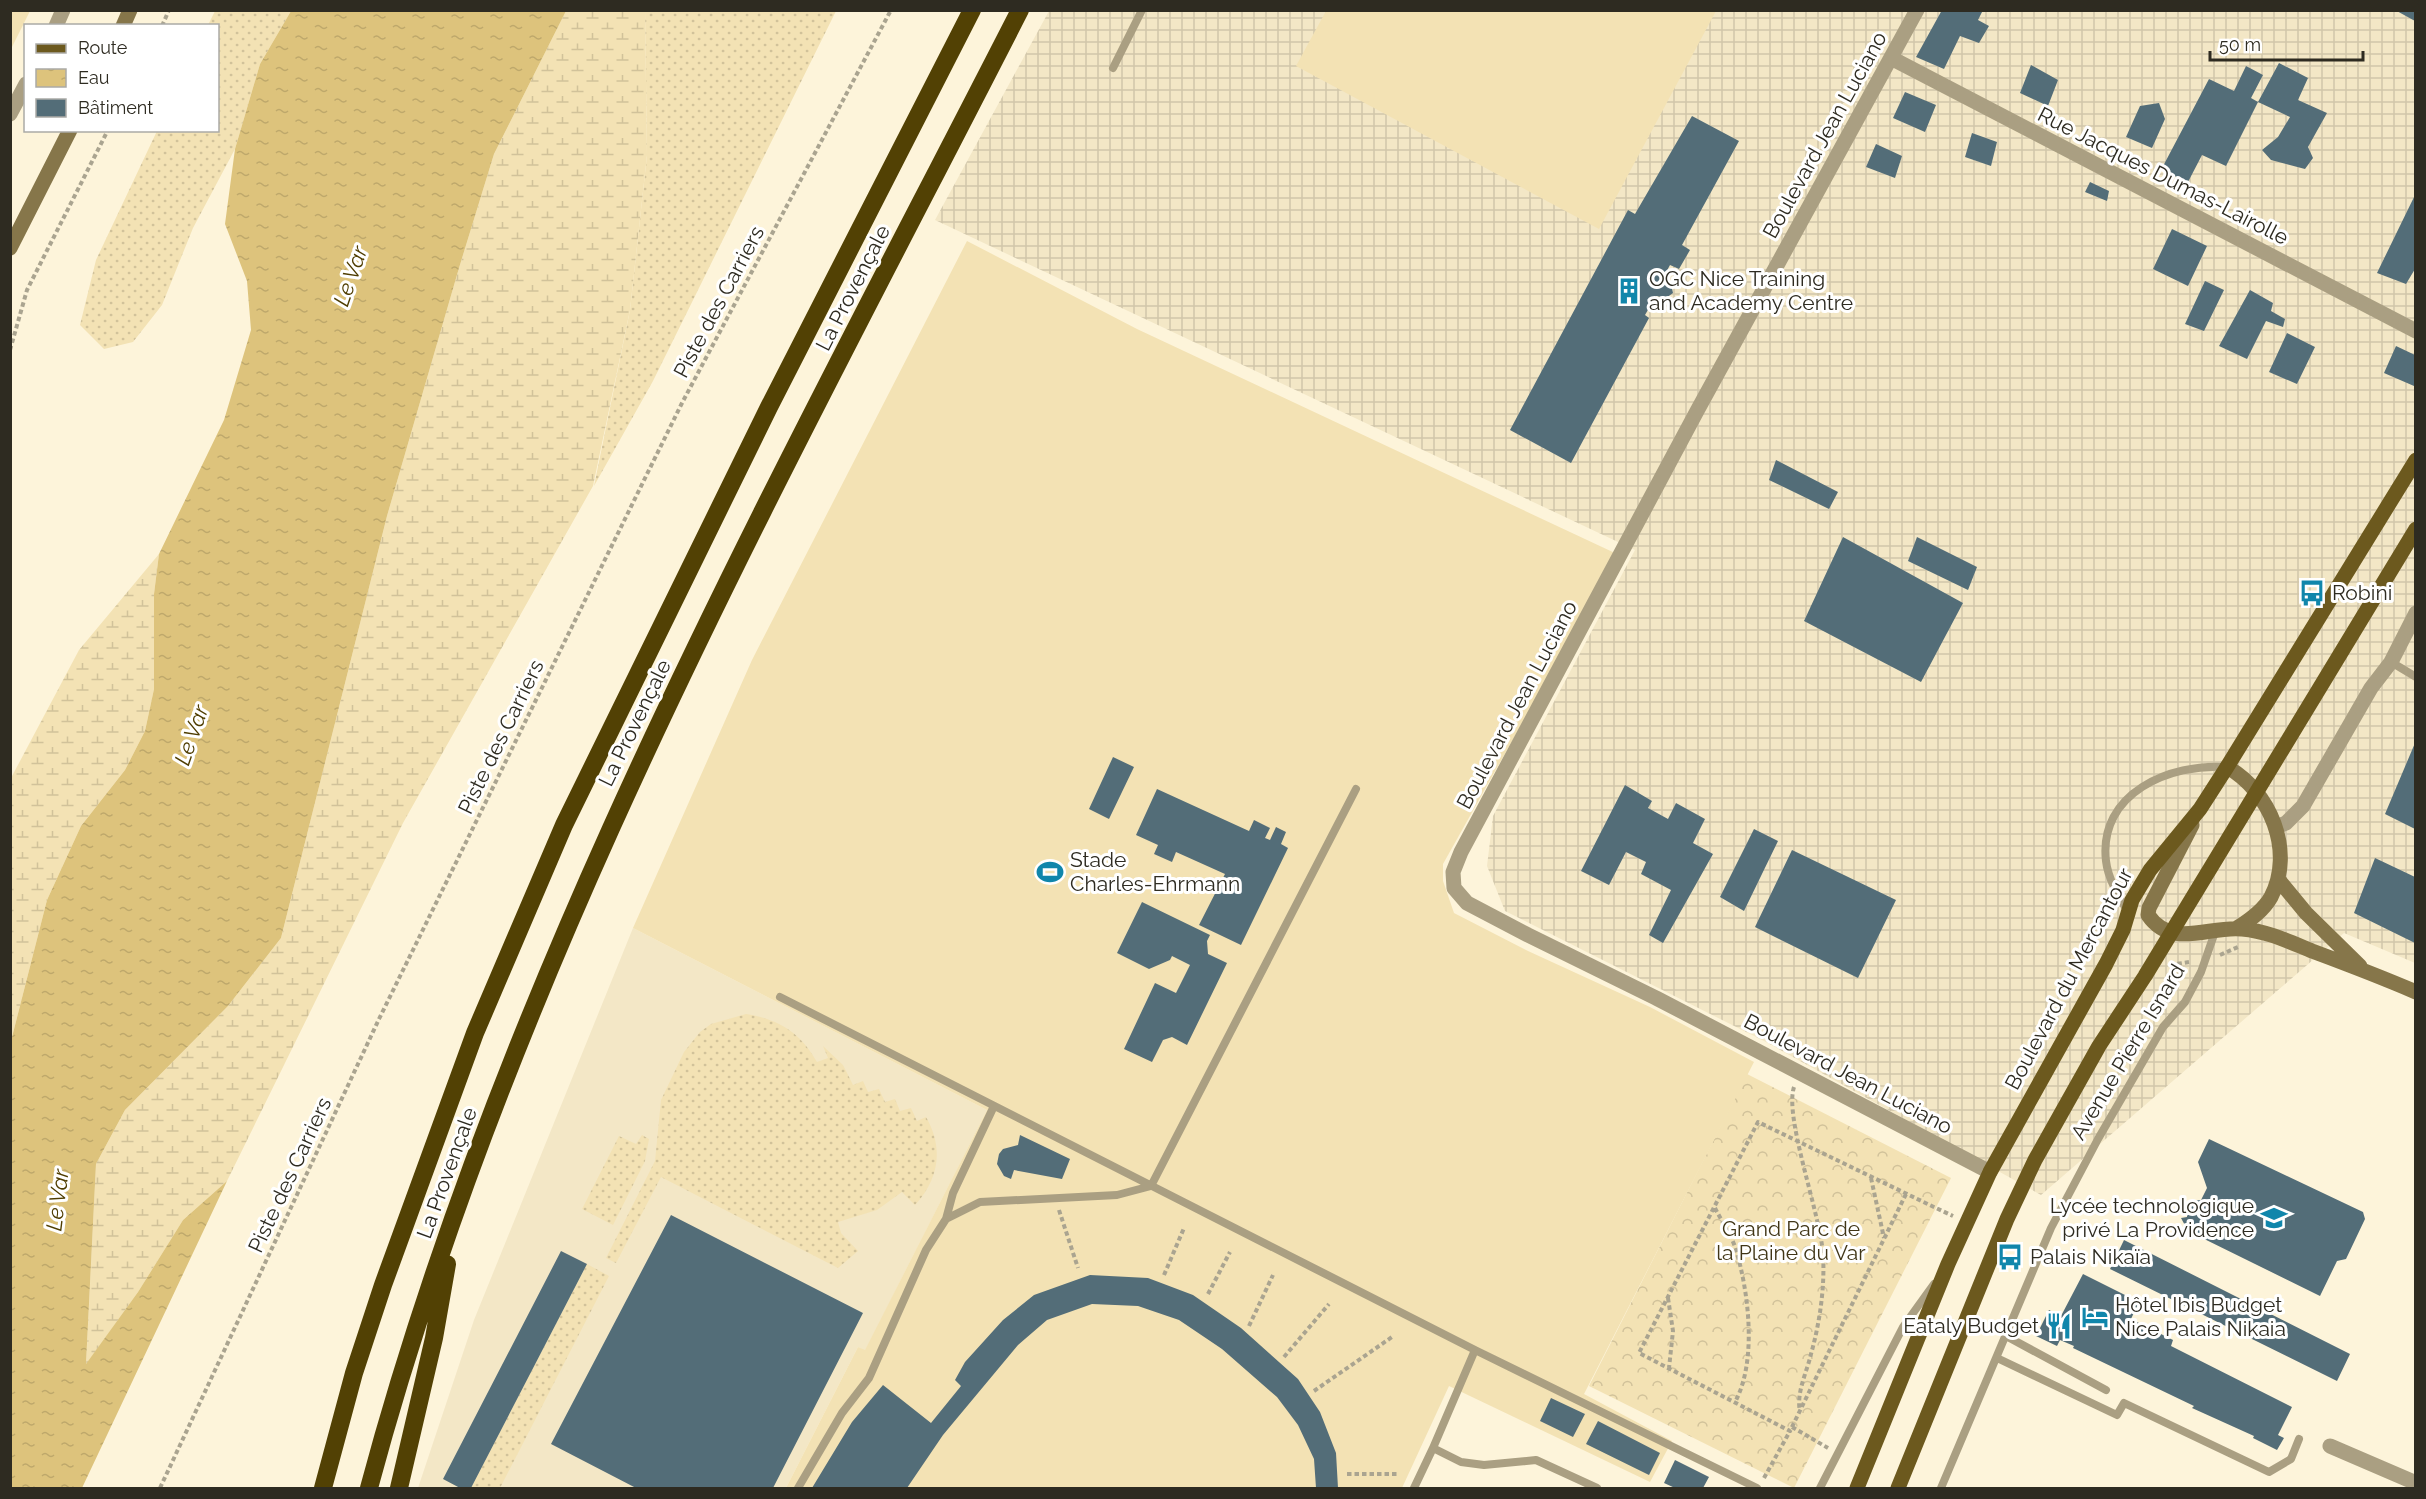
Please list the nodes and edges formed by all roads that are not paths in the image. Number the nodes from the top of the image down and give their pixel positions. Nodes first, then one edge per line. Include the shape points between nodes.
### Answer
1 (63, 10) edge
2 (130, 10) edge
3 (972, 10) edge
4 (1020, 10) edge
5 (1142, 10) edge
6 (1917, 10) edge
7 (57, 24) edge
8 (124, 24) edge
9 (1891, 58) junction
10 (1113, 68) dead end
11 (24, 88) edge
12 (10, 114) edge
13 (69, 132) edge
14 (10, 248) edge
15 (2415, 331) edge
16 (2415, 460) edge
17 (2415, 530) edge
18 (2415, 613) edge
19 (2391, 662) junction
20 (2415, 677) edge
21 (2227, 767) junction
22 (1356, 789) dead end
23 (2256, 789) junction
24 (2200, 809) junction
25 (2276, 827) junction
26 (2278, 879) junction
27 (2128, 913) junction
28 (2237, 928) junction
29 (2171, 932) junction
30 (2215, 932) junction
31 (2366, 971) junction
32 (2415, 992) edge
33 (780, 997) dead end
34 (994, 1106) junction
35 (1990, 1172) junction
36 (1151, 1186) junction
37 (454, 1211) junction
38 (946, 1219) junction
39 (1948, 1264) junction
40 (2006, 1336) junction
41 (1475, 1350) junction
42 (1997, 1359) junction
43 (2106, 1390) dead end
44 (2300, 1439) dead end
45 (2330, 1446) dead end
46 (1433, 1448) junction
47 (2415, 1483) edge
48 (1760, 1485) edge
49 (323, 1488) edge
50 (369, 1488) edge
51 (399, 1488) edge
52 (798, 1488) edge
53 (1414, 1488) edge
54 (1597, 1488) edge
55 (1820, 1488) edge
56 (1857, 1488) edge
57 (1898, 1488) edge
58 (1941, 1488) edge

1 - 7 street
2 - 8 main road
3 - 49 highway, La Provençale via 769,407 564,825 476,1033 383,1285
4 - 37 highway, La Provençale via 656,730 565,931
5 - 10 lane
6 - 9 street, Boulevard Jean Luciano
9 - 15 street, Rue Jacques Dumas-Lairolle
9 - 35 street, Boulevard Jean Luciano via 1461,852 1453,872 1454,888 1467,903
11 - 12 street
13 - 14 main road
16 - 21 main road, Boulevard du Mercantour
17 - 23 main road
18 - 19 street
19 - 20 lane
19 - 25 street via 2371,688 2302,806 2286,823
21 - 23 main road
21 - 24 main road, Boulevard du Mercantour
21 - 27 lane via 2206,765 2166,773 2133,793 2116,811 2106,835 2106,862
22 - 36 lane
23 - 25 main road
23 - 29 main road
24 - 27 main road, Boulevard du Mercantour via 2150,870
24 - 29 main road via 2149,908 2148,915 2155,925
25 - 26 main road
26 - 28 main road via 2264,907
26 - 31 main road via 2306,913
27 - 35 main road, Boulevard du Mercantour via 2106,964
28 - 30 main road
28 - 31 main road via 2271,935
29 - 30 main road
29 - 57 main road via 2099,1046 2035,1160 2007,1219
30 - 40 lane, Avenue Pierre Isnard via 2202,972 2185,1002 2163,1027 2051,1228
31 - 32 main road
33 - 34 lane
34 - 36 lane
34 - 38 lane via 953,1193
35 - 39 main road, Boulevard du Mercantour
36 - 38 lane via 1118,1194 980,1202
36 - 41 lane
37 - 50 highway, La Provençale
37 - 51 highway via 434,1338
38 - 52 lane via 926,1250 869,1378 842,1413
39 - 55 lane via 1903,1327
39 - 56 main road, Boulevard du Mercantour
40 - 42 lane, Avenue Pierre Isnard
40 - 43 lane
41 - 46 lane
41 - 48 lane
42 - 44 lane via 2117,1415 2124,1403 2269,1473 2291,1459
42 - 58 lane, Avenue Pierre Isnard
45 - 47 street
46 - 53 lane
46 - 54 lane via 1461,1462 1484,1465 1536,1460

